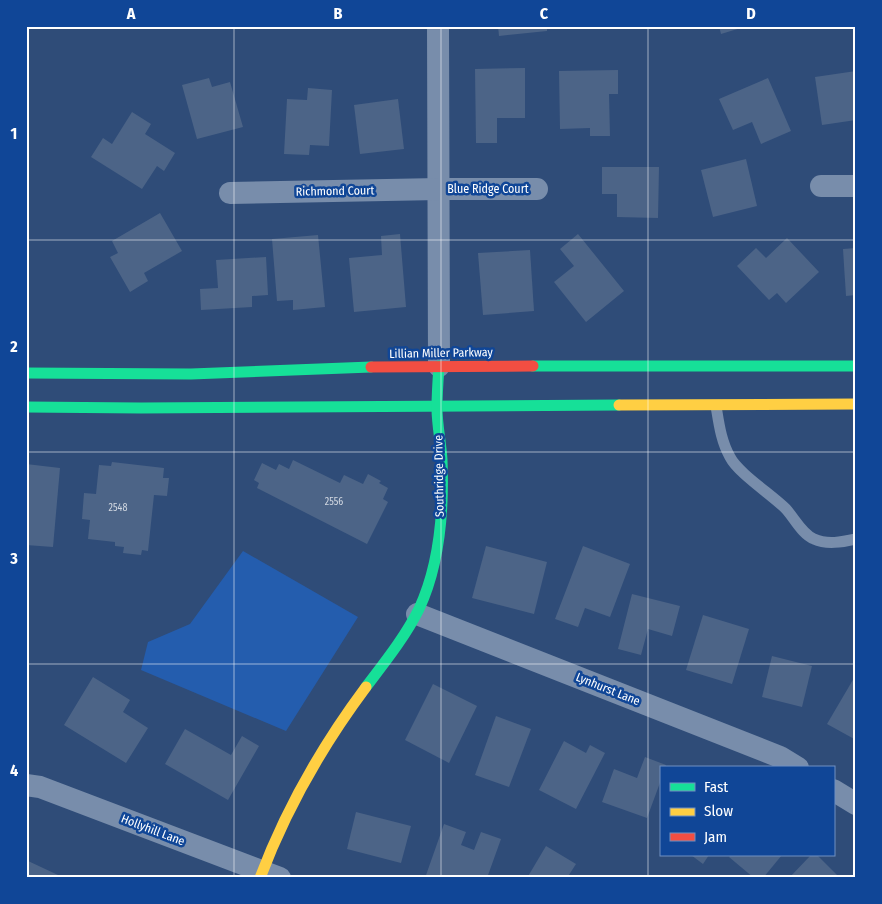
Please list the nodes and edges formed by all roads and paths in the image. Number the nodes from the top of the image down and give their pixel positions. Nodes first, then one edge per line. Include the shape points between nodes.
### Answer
1 (438, 26) edge
2 (821, 186) dead end
3 (856, 186) edge
4 (439, 189) junction
5 (537, 189) dead end
6 (230, 193) dead end
7 (439, 366) junction
8 (856, 366) edge
9 (26, 373) edge
10 (856, 404) edge
11 (716, 406) junction
12 (26, 407) edge
13 (437, 407) junction
14 (856, 539) edge
15 (417, 614) junction
16 (795, 766) edge
17 (26, 785) edge
18 (834, 791) edge
19 (856, 804) edge
20 (267, 876) edge

1 - 4 street, Southridge Drive
2 - 3 street
4 - 5 street, Blue Ridge Court
4 - 6 street, Richmond Court
4 - 7 street, Southridge Drive
7 - 8 main road, Lillian Miller Parkway
7 - 9 main road, Lillian Miller Parkway via 191,374
7 - 13 main road, Southridge Drive
10 - 11 main road
11 - 13 main road
11 - 14 lane via 722,440 731,460 786,509 811,538 821,542
12 - 13 main road
13 - 15 main road, Southridge Drive via 442,460 439,541 431,579
15 - 16 street, Lynhurst Lane via 780,757
15 - 20 main road, Southridge Drive via 321,754 278,832
17 - 20 street, Hollyhill Lane via 40,787
18 - 19 street

